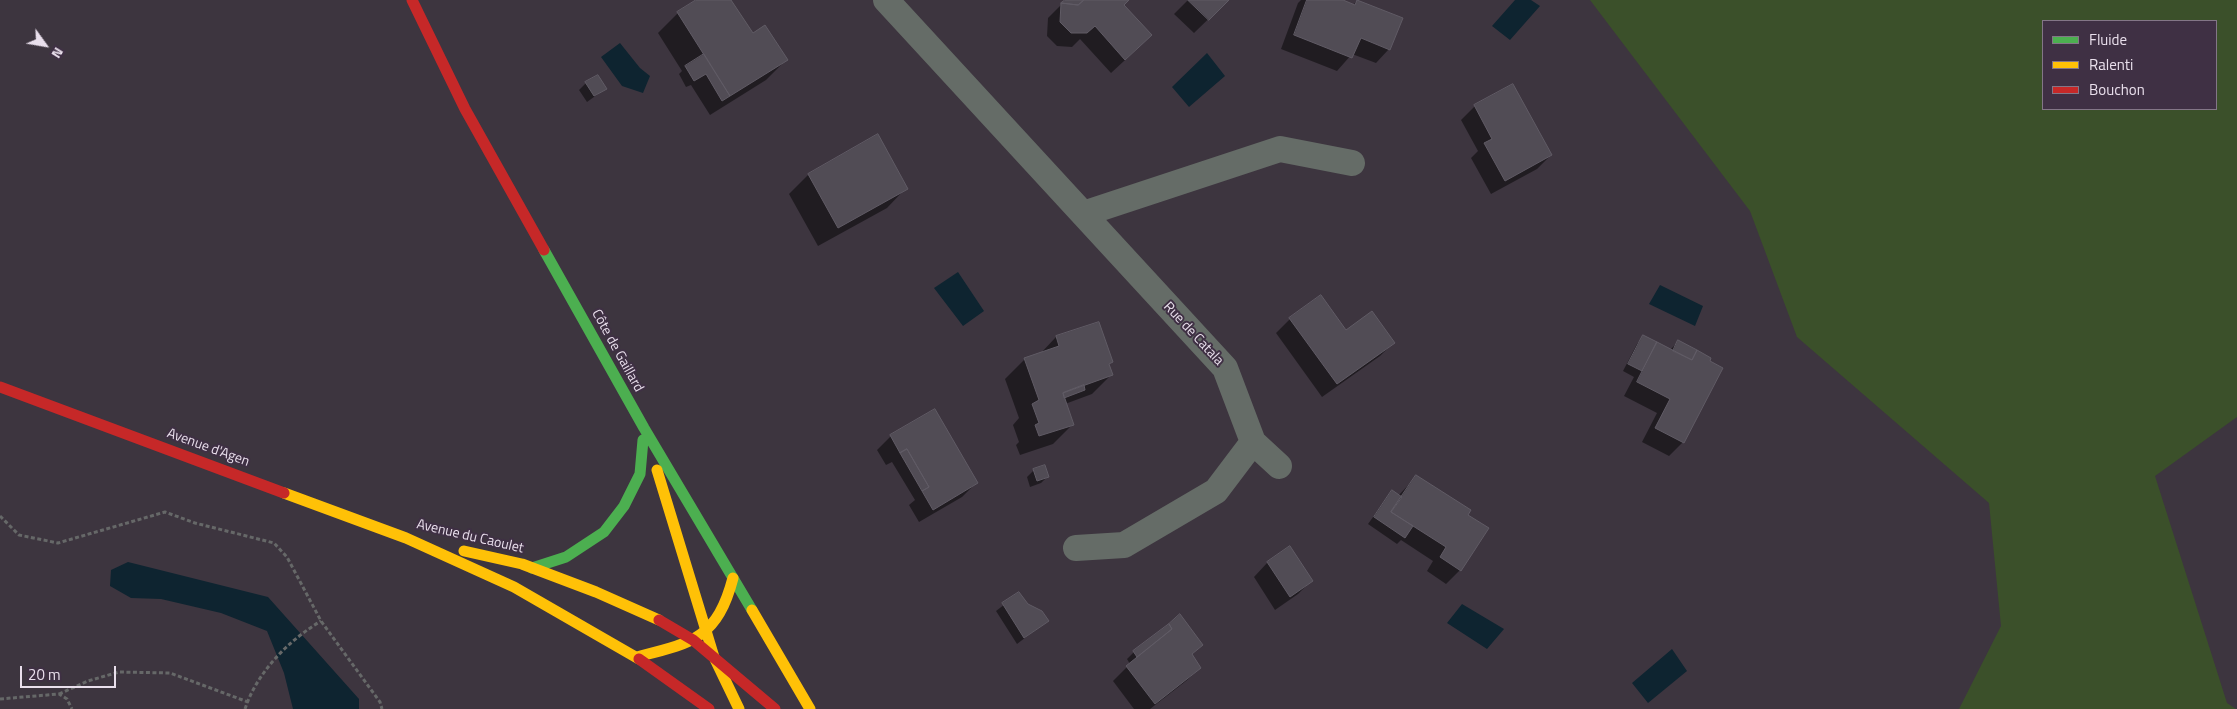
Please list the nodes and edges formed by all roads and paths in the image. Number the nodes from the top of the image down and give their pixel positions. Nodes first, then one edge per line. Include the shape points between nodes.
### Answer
1 (412, 0) edge
2 (886, 0) edge
3 (1352, 163) dead end
4 (1083, 214) junction
5 (0, 387) edge
6 (644, 428) junction
7 (1253, 442) junction
8 (1279, 466) dead end
9 (0, 516) edge
10 (406, 538) junction
11 (1076, 548) dead end
12 (532, 568) junction
13 (733, 578) junction
14 (321, 621) junction
15 (708, 632) junction
16 (693, 640) junction
17 (636, 657) junction
18 (714, 658) junction
19 (59, 694) junction
20 (0, 699) edge
21 (248, 702) junction
22 (72, 709) edge
23 (245, 709) edge
24 (382, 709) edge
25 (710, 709) edge
26 (739, 709) edge
27 (775, 709) edge
28 (810, 709) edge

1 - 6 street, Côte de Gaillard via 465,109
2 - 4 street, Rue de Catala
3 - 4 street via 1280,148
4 - 7 street, Rue de Catala via 1225,368
5 - 10 street, Avenue d'Agen
6 - 12 street via 640,474 624,506 604,532 566,557
6 - 13 street, Côte de Gaillard
6 - 15 street
7 - 8 street
7 - 11 street via 1216,491 1124,545
9 - 14 path via 19,535 58,543 166,512 195,523 274,543 287,558
10 - 12 street, Avenue du Caoulet
10 - 17 street, Avenue du Caoulet via 514,586
12 - 16 street, Avenue du Caoulet via 648,615
13 - 15 street via 722,611
13 - 28 street, Côte de Gaillard
14 - 21 path via 307,629 270,664
14 - 24 path
15 - 16 street
15 - 18 street
16 - 17 street
16 - 18 street, Avenue du Caoulet
17 - 25 street, Avenue du Caoulet
18 - 26 street
18 - 27 street, Avenue du Caoulet
19 - 20 path
19 - 21 path via 119,672 170,673
19 - 22 path via 67,699
21 - 23 path

